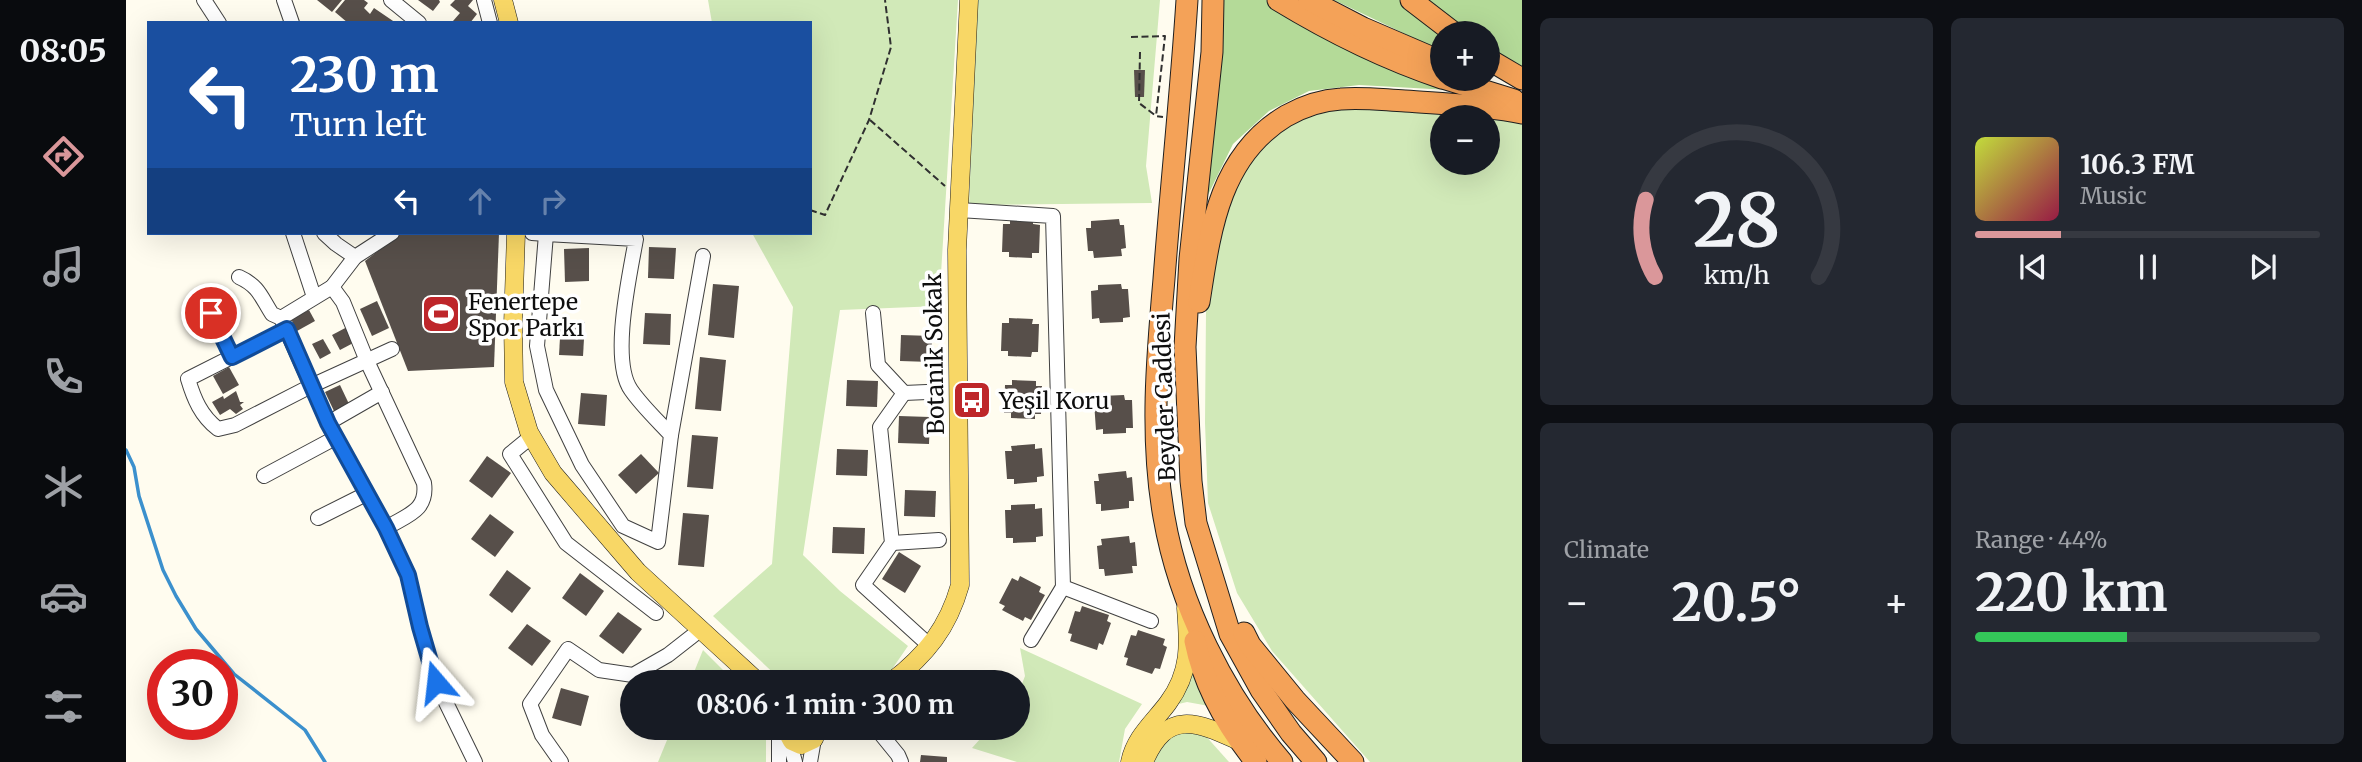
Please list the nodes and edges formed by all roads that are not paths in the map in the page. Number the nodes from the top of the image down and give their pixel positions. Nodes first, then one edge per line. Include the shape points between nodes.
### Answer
1 (204, 0) edge
2 (284, 0) edge
3 (391, 0) edge
4 (484, 0) edge
5 (503, 0) edge
6 (969, 0) edge
7 (1186, 0) edge
8 (1213, 0) edge
9 (1278, 0) edge
10 (1309, 0) edge
11 (1411, 0) edge
12 (218, 21) edge
13 (291, 21) edge
14 (417, 21) edge
15 (489, 21) edge
16 (508, 21) edge
17 (1438, 21) edge
18 (1430, 57) edge
19 (1500, 66) edge
20 (1430, 72) edge
21 (1522, 79) edge
22 (1500, 82) edge
23 (1522, 88) edge
24 (1486, 91) edge
25 (1522, 102) edge
26 (1522, 113) edge
27 (959, 210) junction
28 (294, 235) edge
29 (326, 235) edge
30 (389, 235) edge
31 (516, 235) edge
32 (547, 235) edge
33 (565, 235) edge
34 (703, 256) dead end
35 (355, 257) junction
36 (239, 277) dead end
37 (332, 288) junction
38 (314, 297) junction
39 (211, 313) dead end
40 (873, 313) dead end
41 (284, 323) junction
42 (1185, 347) junction
43 (392, 349) dead end
44 (232, 357) junction
45 (367, 361) junction
46 (311, 386) junction
47 (382, 392) junction
48 (927, 392) dead end
49 (904, 393) junction
50 (328, 423) junction
51 (671, 435) junction
52 (532, 436) junction
53 (335, 438) junction
54 (264, 476) dead end
55 (366, 494) junction
56 (318, 518) dead end
57 (386, 528) junction
58 (939, 540) dead end
59 (892, 543) junction
60 (1216, 585) junction
61 (1063, 587) junction
62 (1185, 597) junction
63 (656, 613) dead end
64 (1151, 621) dead end
65 (700, 630) junction
66 (1031, 640) dead end
67 (930, 646) junction
68 (744, 670) edge
69 (904, 670) edge
70 (783, 740) edge
71 (788, 740) edge
72 (793, 740) edge
73 (811, 740) edge
74 (816, 740) edge
75 (886, 740) edge
76 (1239, 741) junction
77 (475, 762) edge
78 (561, 762) edge
79 (779, 762) edge
80 (795, 762) edge
81 (810, 762) edge
82 (901, 762) edge
83 (1130, 762) edge
84 (1144, 762) edge
85 (1256, 762) edge
86 (1282, 762) edge
87 (1316, 762) edge
88 (1353, 762) edge

1 - 12 street
2 - 13 street
3 - 14 street
4 - 15 street
5 - 16 main road
6 - 27 main road, Botanik Sokak
7 - 62 highway, Beyder Caddesi via 1160,327 1156,449 1164,519
8 - 42 highway, Beyder Caddesi
9 - 20 highway via 1378,52
10 - 18 highway
11 - 17 highway
19 - 21 highway
22 - 23 highway
24 - 25 highway
26 - 42 highway via 1445,103 1340,99 1296,110 1275,123 1240,157 1223,191 1197,314
27 - 61 street via 1053,216
27 - 67 main road, Botanik Sokak via 960,585 947,622
28 - 38 street
29 - 35 street
30 - 35 street
31 - 52 main road via 514,382
32 - 51 street via 537,346 546,390 582,465 623,526 658,542
33 - 51 street via 636,239 621,355 629,388
34 - 51 street
35 - 37 street
36 - 41 street via 259,291 272,314
37 - 38 street
37 - 45 street via 343,302
38 - 41 street
39 - 44 street
40 - 49 street via 877,365
41 - 44 street
41 - 46 street
42 - 60 highway, Beyder Caddesi via 1195,513
43 - 45 street
44 - 46 street via 188,379 193,397 218,429
45 - 46 street
45 - 47 street
46 - 50 street
47 - 50 street
47 - 57 street via 426,495 421,506
48 - 49 street
49 - 59 street via 880,427
50 - 53 street
52 - 63 street via 510,454 566,543
52 - 65 main road via 554,473 638,572
53 - 54 street
53 - 55 street
55 - 56 street
55 - 57 street
57 - 77 street via 408,575 436,682
58 - 59 street
59 - 67 street via 863,585
60 - 87 highway, Beyder Caddesi via 1242,657 1291,733
60 - 88 highway via 1250,645
61 - 64 street
61 - 66 street
62 - 76 highway via 1211,692
62 - 83 main road via 1189,648 1185,670 1169,701 1137,742
62 - 86 highway, Beyder Caddesi via 1224,680
65 - 68 main road
65 - 78 street via 633,674 599,670 568,649 530,705 542,735
67 - 69 main road, Botanik Sokak
70 - 79 street
71 - 80 street
72 - 73 main road via 801,745
74 - 81 street
75 - 82 street
76 - 84 main road via 1199,724 1180,725 1154,742
76 - 85 highway

